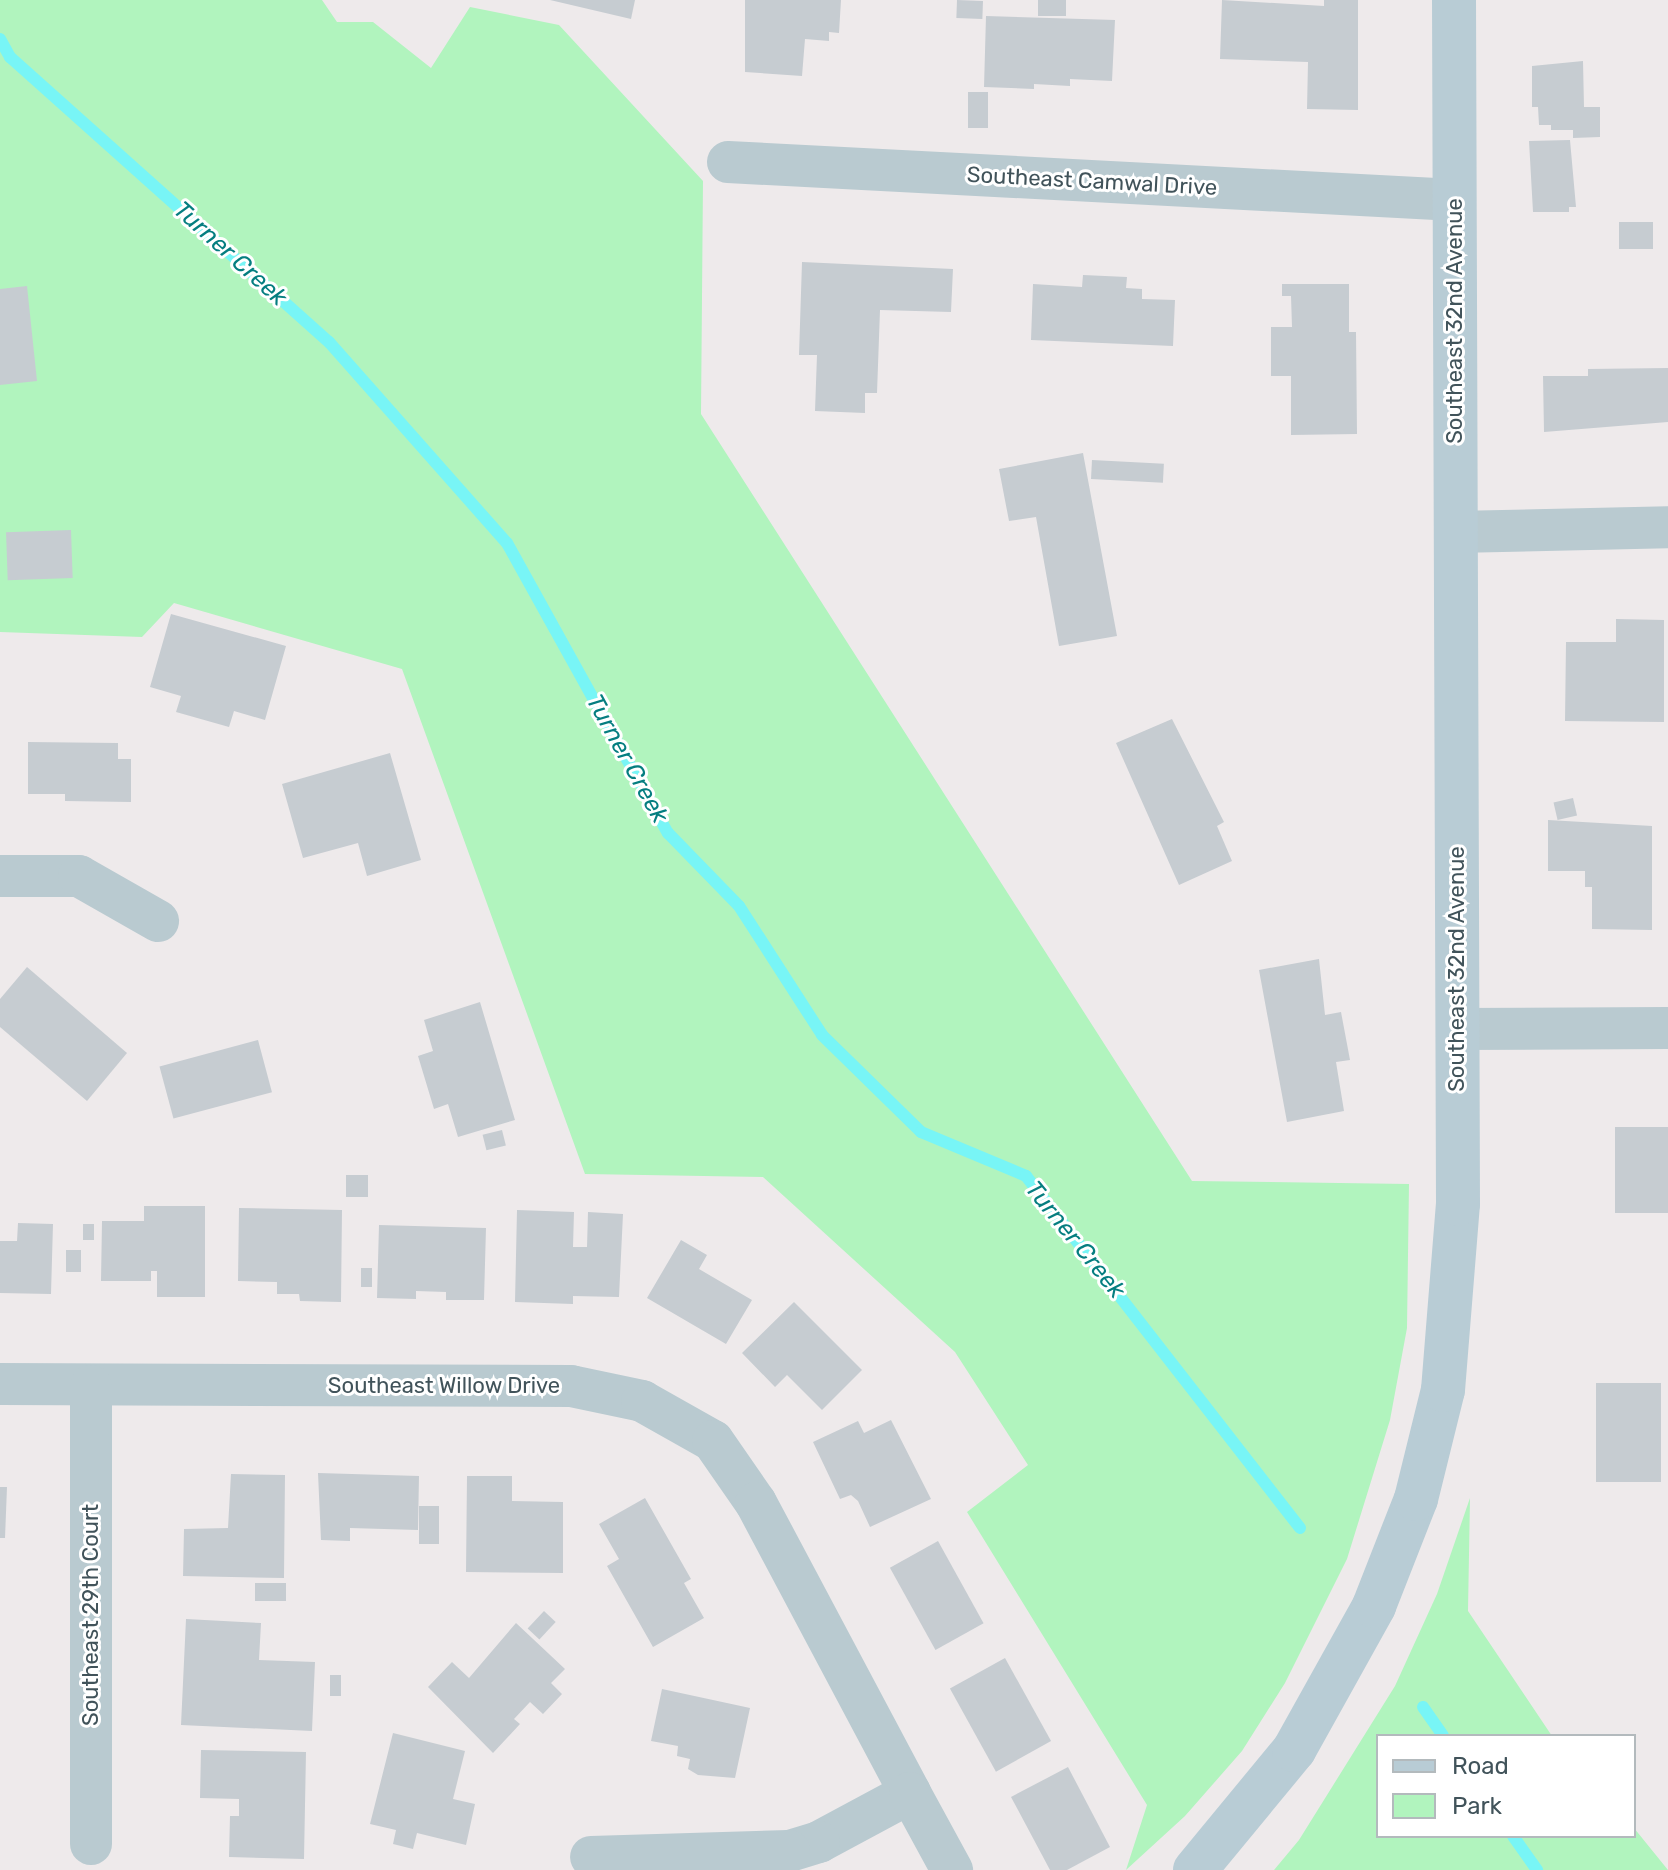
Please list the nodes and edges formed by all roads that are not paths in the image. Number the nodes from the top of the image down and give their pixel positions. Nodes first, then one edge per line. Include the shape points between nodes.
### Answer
1 (1454, 0) edge
2 (728, 162) dead end
3 (1455, 200) junction
4 (1668, 527) edge
5 (1455, 532) junction
6 (0, 876) edge
7 (158, 921) dead end
8 (1668, 1028) edge
9 (1457, 1029) junction
10 (0, 1384) edge
11 (91, 1386) junction
12 (910, 1793) junction
13 (91, 1844) dead end
14 (591, 1857) dead end
15 (952, 1870) edge
16 (1195, 1870) edge

1 - 3 main road, Southeast 32nd Avenue
2 - 3 street, Southeast Camwal Drive
3 - 5 main road, Southeast 32nd Avenue
4 - 5 street
5 - 9 main road, Southeast 32nd Avenue
6 - 7 street via 79,876
8 - 9 street
9 - 16 main road, Southeast 32nd Avenue via 1458,1204 1450,1342 1416,1499 1398,1553 1323,1705 1234,1828
10 - 11 street, Southeast Willow Drive
11 - 12 street, Southeast Willow Drive via 571,1386 642,1401 713,1441 747,1491
11 - 13 street, Southeast 29th Court
12 - 14 street via 819,1842 789,1851
12 - 15 street, Southeast Willow Drive

